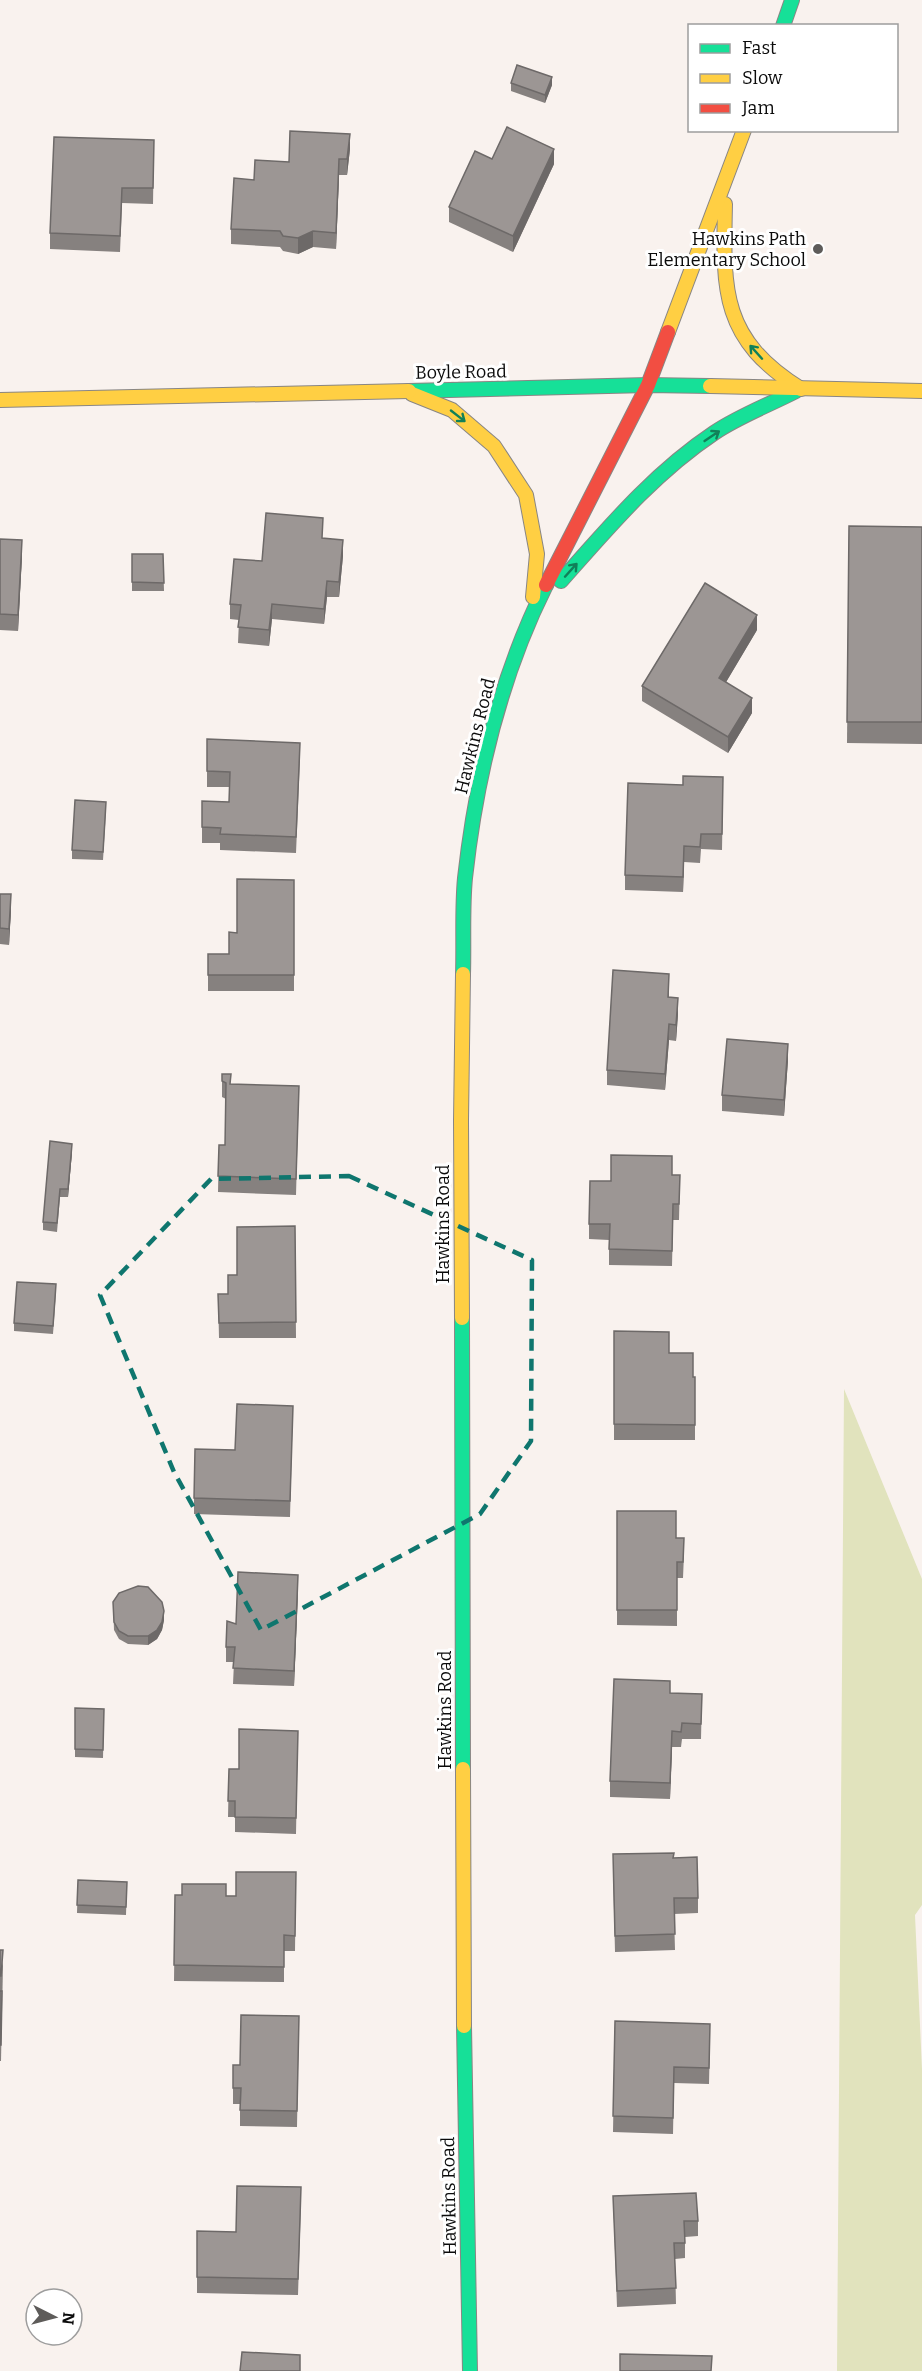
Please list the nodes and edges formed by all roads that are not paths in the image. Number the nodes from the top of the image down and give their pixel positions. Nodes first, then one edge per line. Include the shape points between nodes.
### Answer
1 (792, 0) edge
2 (784, 24) edge
3 (743, 132) edge
4 (725, 181) junction
5 (648, 385) junction
6 (801, 389) junction
7 (405, 391) junction
8 (922, 391) edge
9 (0, 400) edge
10 (532, 613) junction
11 (470, 2371) edge

1 - 2 street
3 - 4 street, Hawkins Road
4 - 5 street, Hawkins Road
6 -> 4 street via 753,351 738,328 724,256
5 - 6 street, Boyle Road
5 - 7 street, Boyle Road
5 - 10 street, Hawkins Road
6 - 8 street, Boyle Road
10 -> 6 street via 639,495 680,458 715,432
7 - 9 street, Boyle Road
7 -> 10 street via 452,410 494,446 526,495 537,554
10 - 11 street, Hawkins Road via 509,673 483,766 465,879 461,1121 464,2035

